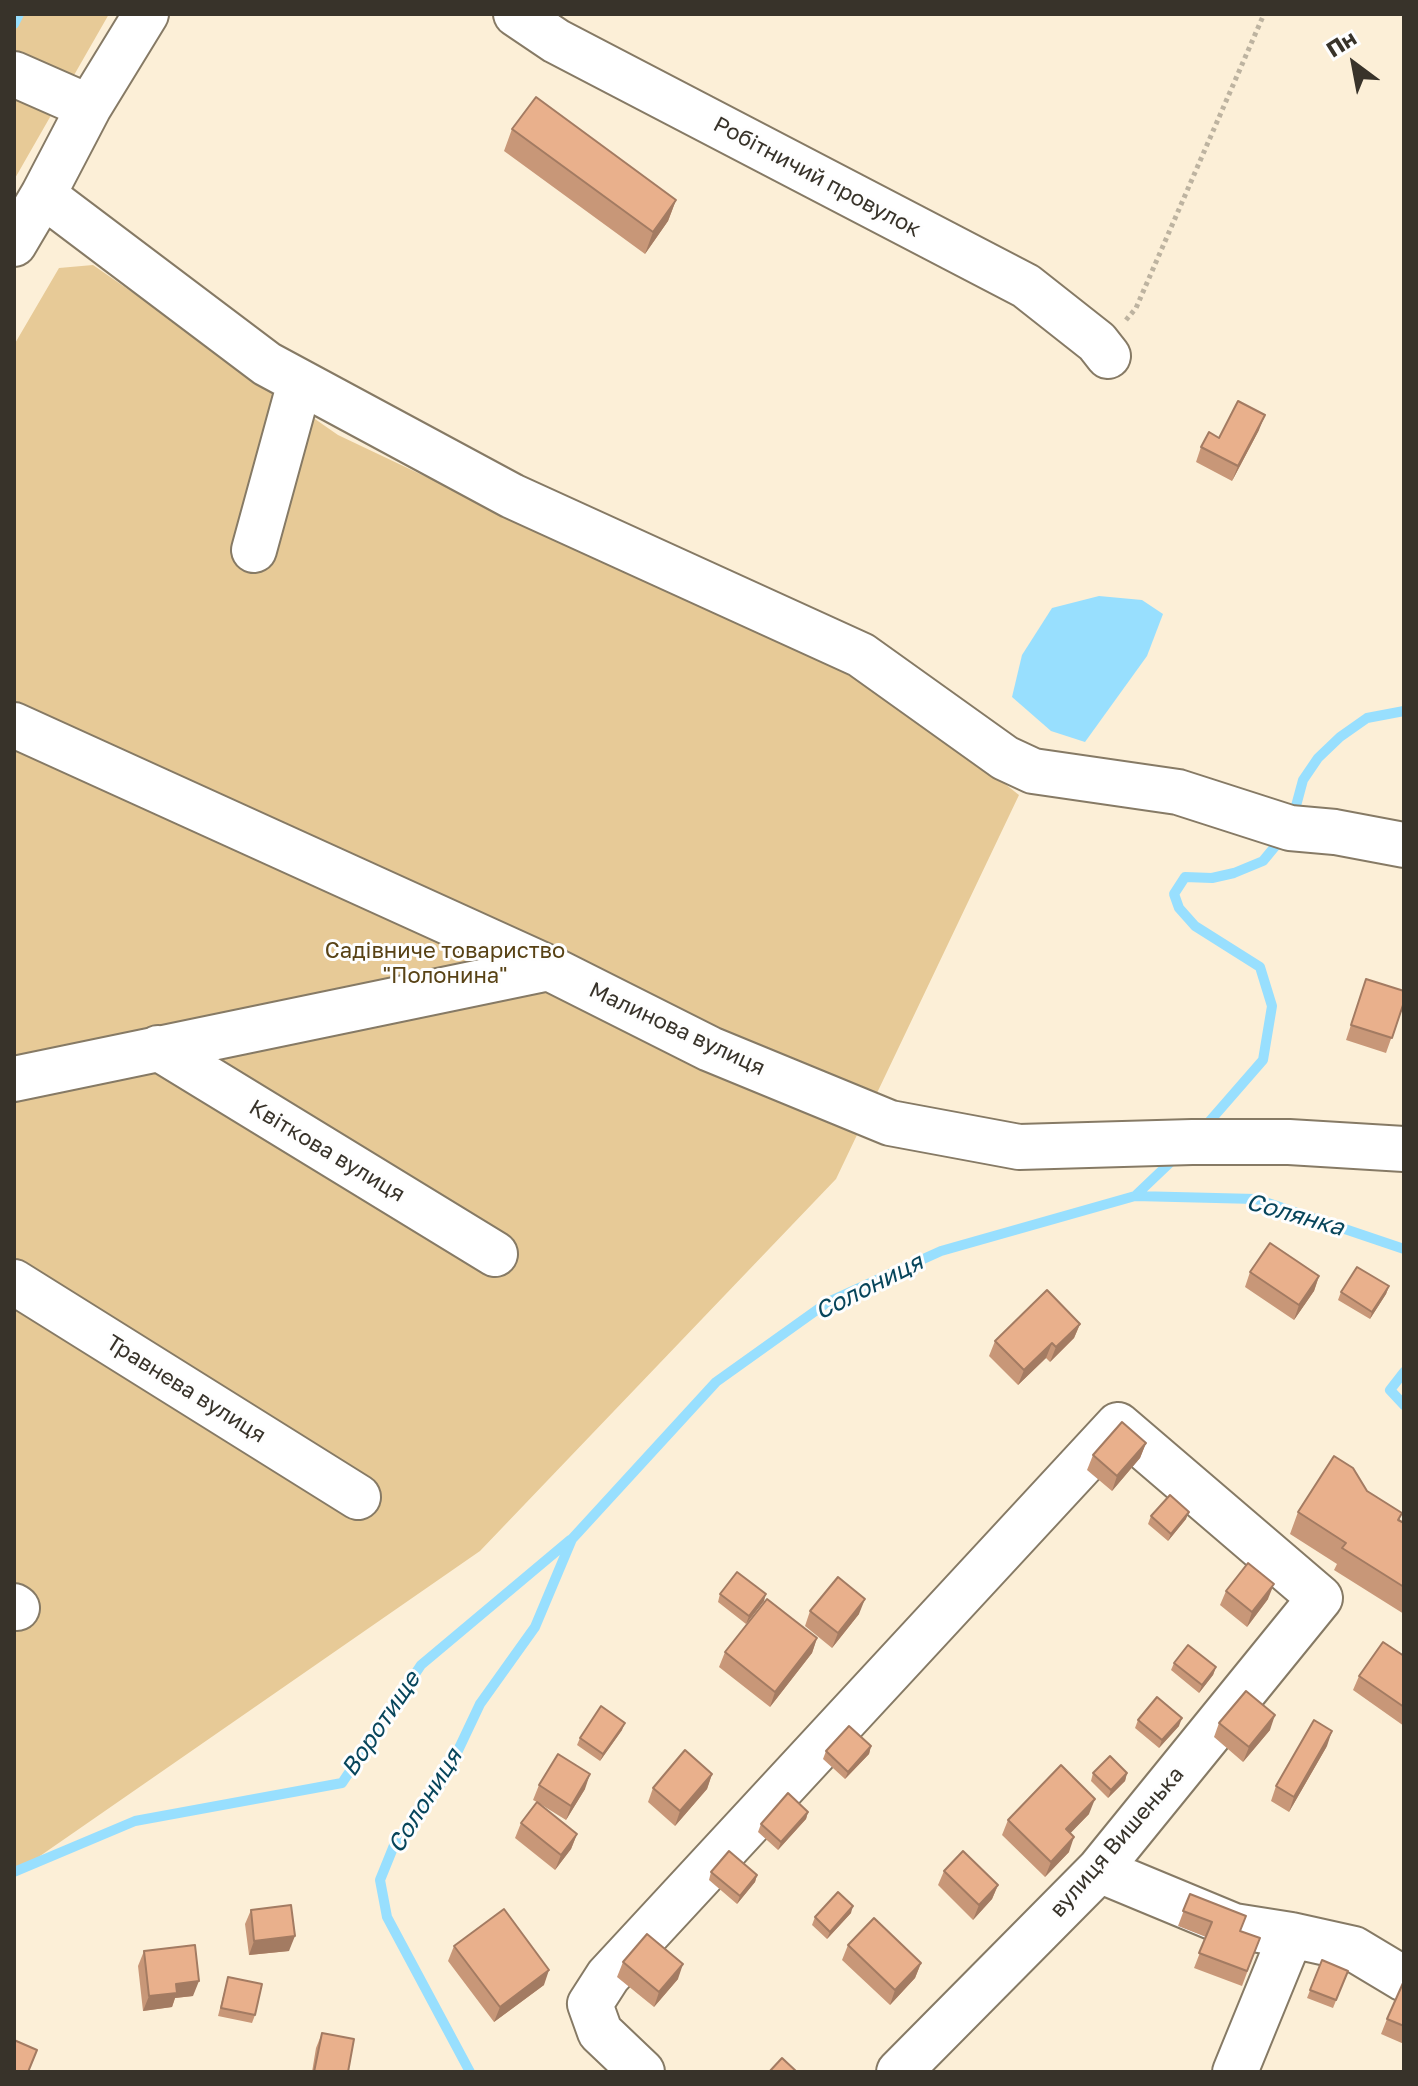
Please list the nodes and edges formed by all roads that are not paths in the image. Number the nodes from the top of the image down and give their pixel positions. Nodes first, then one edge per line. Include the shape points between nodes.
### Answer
1 (146, 14) edge
2 (516, 14) edge
3 (14, 74) edge
4 (89, 107) junction
5 (43, 195) junction
6 (14, 244) edge
7 (1103, 349) road end
8 (300, 382) junction
9 (254, 550) dead end
10 (14, 725) edge
11 (1404, 845) edge
12 (549, 968) junction
13 (158, 1048) junction
14 (14, 1079) edge
15 (1404, 1149) edge
16 (495, 1254) dead end
17 (14, 1282) edge
18 (358, 1497) dead end
19 (1099, 1870) junction
20 (1291, 1935) junction
21 (1404, 1979) edge
22 (642, 2072) edge
23 (899, 2072) edge
24 (1235, 2072) edge

1 - 4 street
2 - 7 street, Робітничий провулок via 556,41 1026,286
3 - 4 street
4 - 5 street
5 - 6 street
5 - 8 street via 267,364
8 - 9 street
8 - 11 street via 512,496 861,655 1005,758 1033,771 1178,792 1290,828
10 - 12 street, Малинова вулиця
12 - 13 street
12 - 15 street, Малинова вулиця via 710,1049 890,1123 1019,1147 1289,1142
13 - 14 street
13 - 16 street, Квіткова вулиця
17 - 18 street, Травнева вулиця
19 - 20 street via 1234,1926
19 - 22 street, вулиця Вишенька via 1320,1598 1118,1425 608,1976 590,2004 600,2032
19 - 23 street, вулиця Вишенька
20 - 21 street via 1354,1949
20 - 24 street

